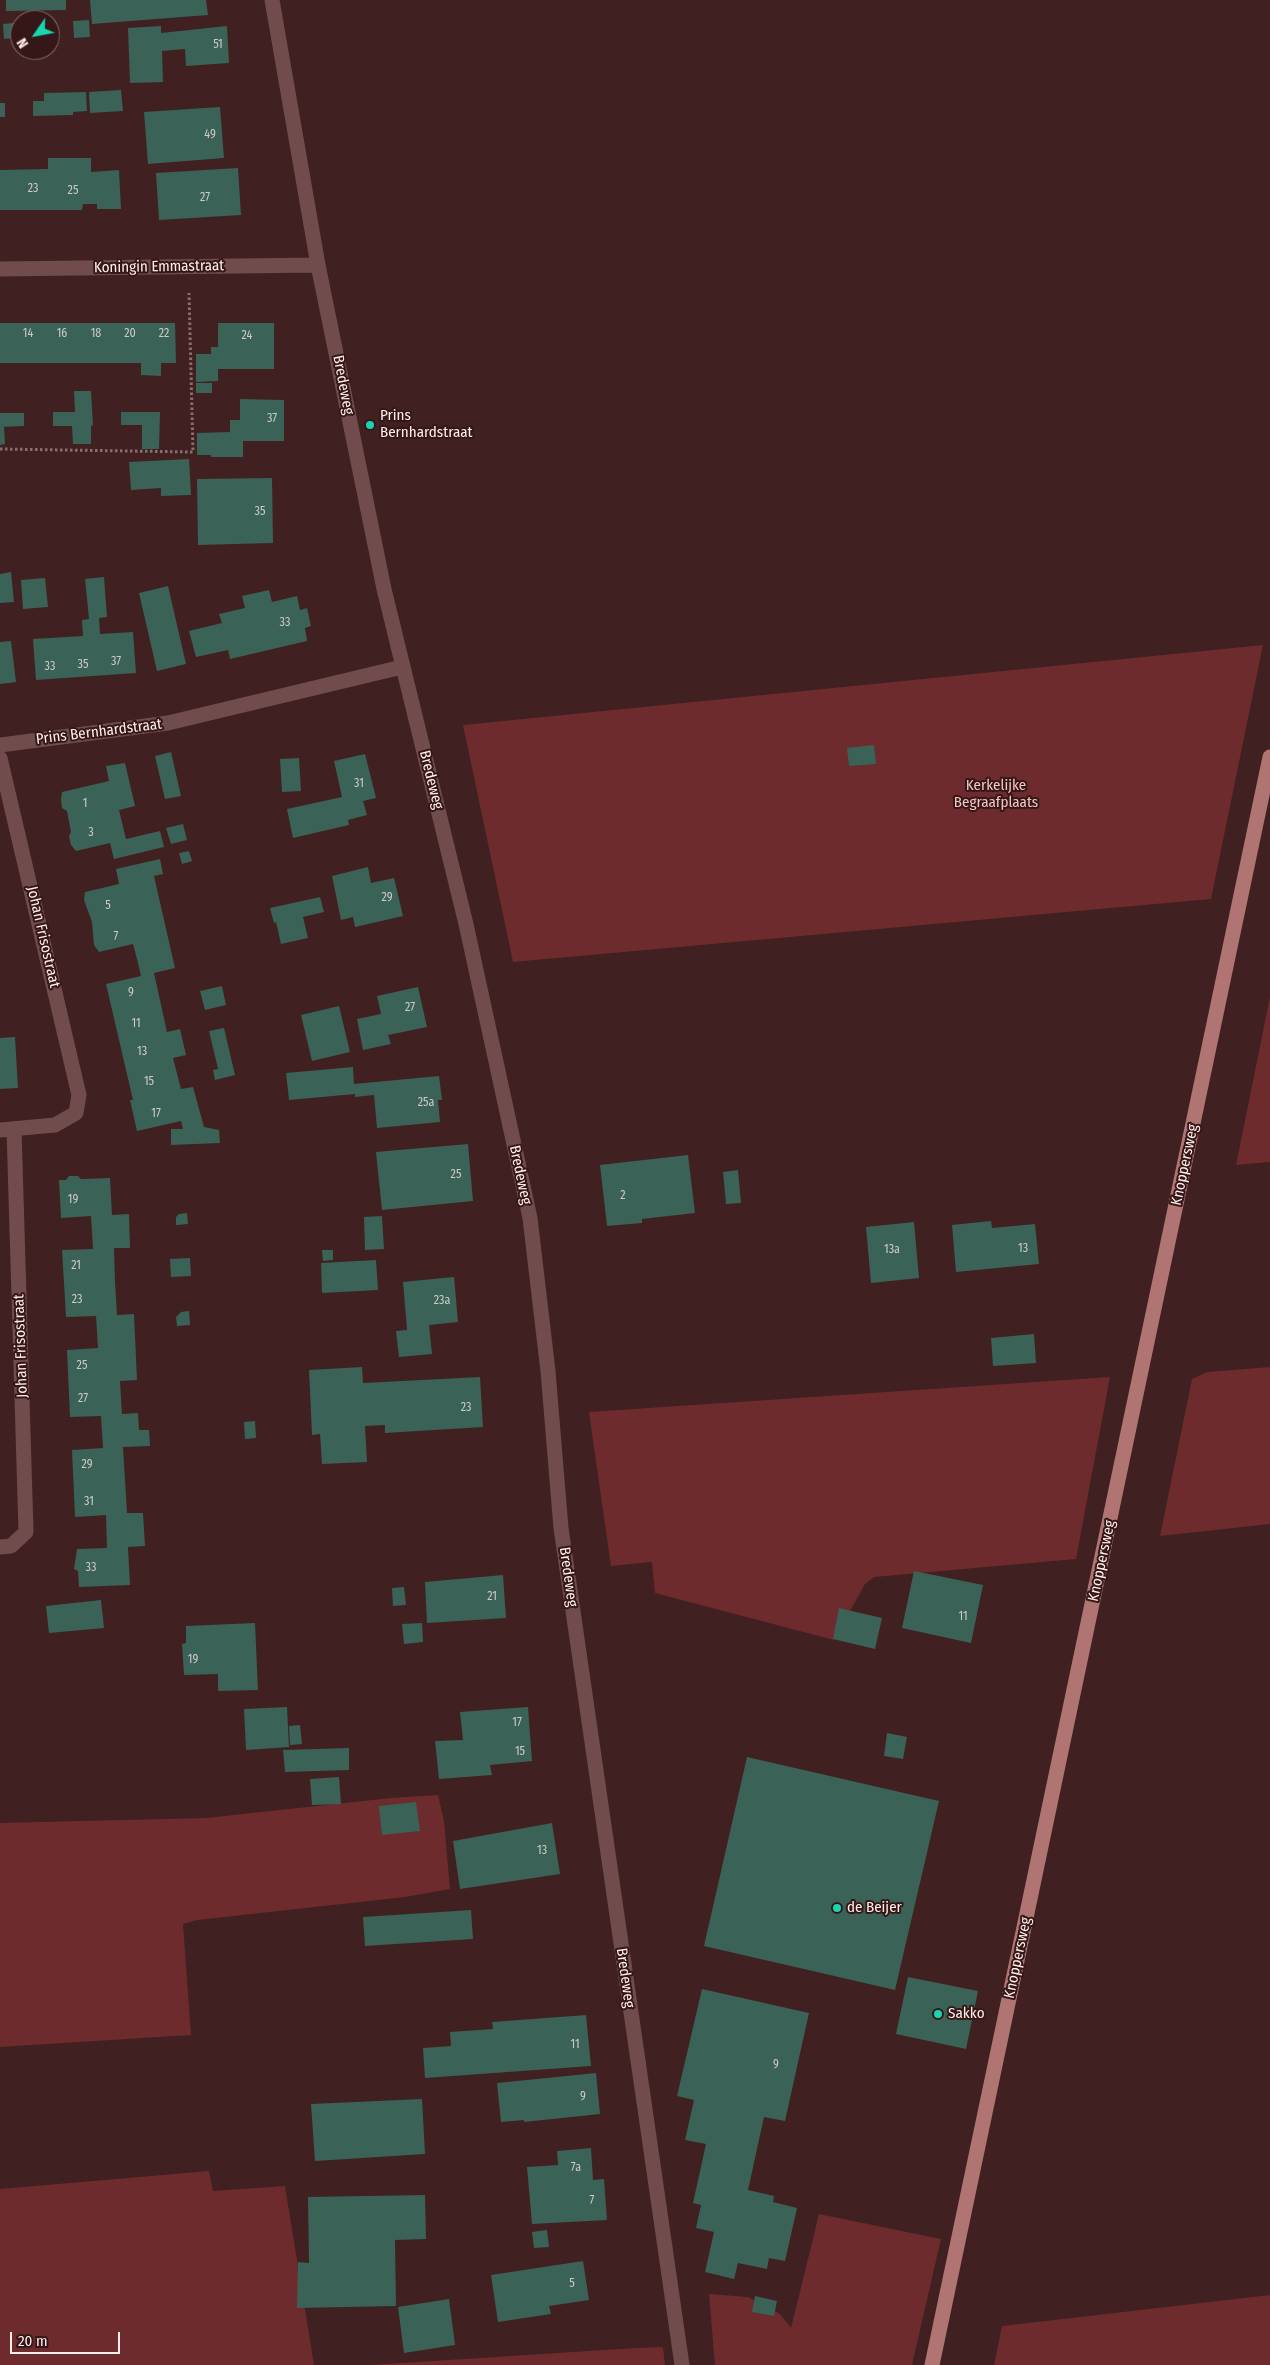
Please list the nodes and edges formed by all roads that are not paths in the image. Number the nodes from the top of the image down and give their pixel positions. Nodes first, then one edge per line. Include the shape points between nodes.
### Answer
1 (272, 0) edge
2 (318, 265) junction
3 (0, 269) edge
4 (402, 666) junction
5 (0, 745) edge
6 (1270, 757) edge
7 (0, 758) edge
8 (7, 1129) edge
9 (0, 1547) edge
10 (682, 2365) edge
11 (932, 2365) edge

1 - 2 street, Bredeweg
2 - 3 street, Koningin Emmastraat
2 - 4 street, Bredeweg
4 - 5 street, Prins Bernhardstraat via 168,724
4 - 10 street, Bredeweg via 466,924 530,1218 548,1371 561,1528
6 - 11 main road, Knoppersweg
7 - 8 street, Johan Frisostraat via 79,1095 76,1113 55,1125
8 - 9 street, Johan Frisostraat via 26,1532 11,1546

